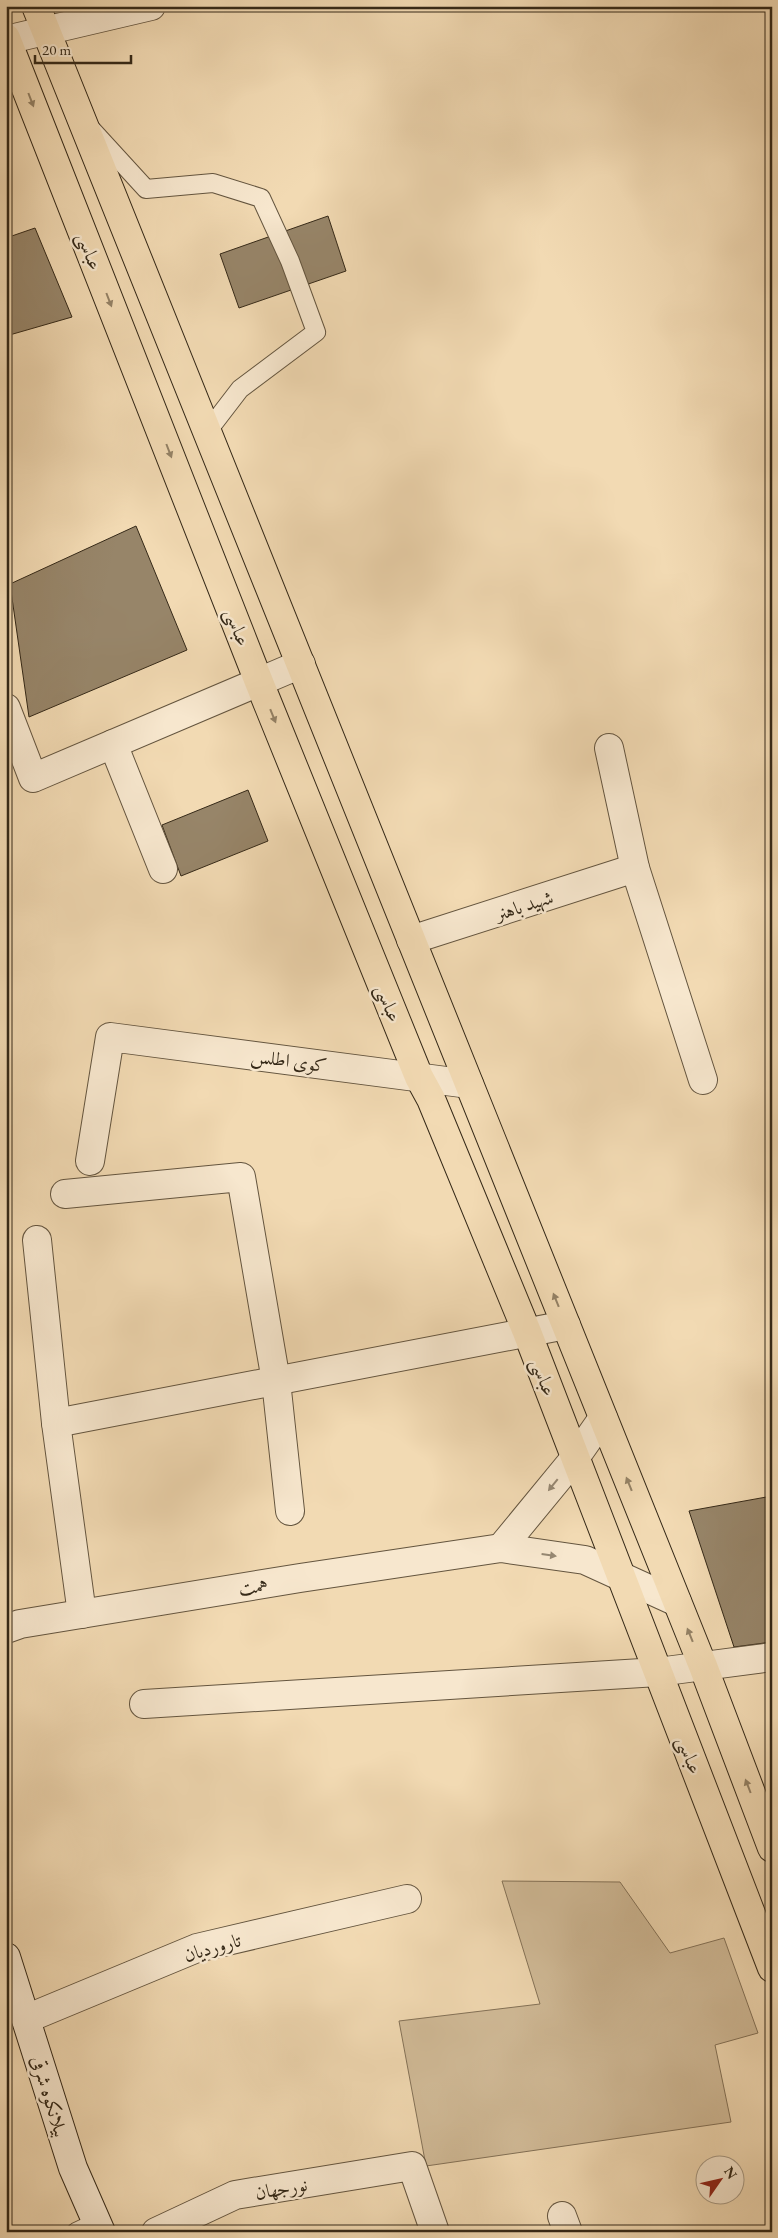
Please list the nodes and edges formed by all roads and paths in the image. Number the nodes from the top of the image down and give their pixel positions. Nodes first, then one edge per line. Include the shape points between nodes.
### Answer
1 (151, 6) edge
2 (41, 18) edge
3 (6, 39) edge
4 (82, 120) junction
5 (207, 432) junction
6 (301, 664) junction
7 (259, 682) junction
8 (6, 708) edge
9 (113, 744) junction
10 (609, 748) dead end
11 (635, 868) junction
12 (164, 869) dead end
13 (412, 940) junction
14 (419, 1077) junction
15 (703, 1080) dead end
16 (469, 1084) junction
17 (90, 1161) dead end
18 (65, 1194) dead end
19 (37, 1240) dead end
20 (566, 1325) junction
21 (527, 1332) junction
22 (276, 1380) junction
23 (603, 1418) junction
24 (56, 1423) junction
25 (575, 1458) junction
26 (290, 1511) dead end
27 (501, 1548) junction
28 (623, 1579) junction
29 (677, 1602) junction
30 (82, 1614) junction
31 (6, 1629) edge
32 (772, 1657) edge
33 (703, 1666) junction
34 (658, 1672) junction
35 (144, 1704) dead end
36 (772, 1848) edge
37 (407, 1899) dead end
38 (6, 1957) edge
39 (772, 1968) edge
40 (26, 2019) junction
41 (91, 2229) edge
42 (156, 2232) edge
43 (435, 2232) edge

1 - 2 street
2 - 3 street
2 - 4 main road, عباسى
3 -> 7 main road, عباسى
4 - 5 main road, عباسى
4 - 5 lane via 146,189 213,183 261,198 290,261 316,332 240,389
5 - 6 main road, عباسى
6 - 7 street
6 - 13 main road, عباسى
7 - 9 street
7 -> 14 main road, عباسى
8 - 9 street via 33,778
9 - 12 street
10 - 11 street
11 - 13 street, شهید باهنر
11 - 15 street
13 - 16 main road, عباسى
14 - 16 street, کوی اطلس
14 - 17 street, کوی اطلس via 110,1036
14 - 21 main road, عباسى
20 -> 16 main road, عباسى
18 - 22 street via 241,1177
19 - 24 street
20 - 21 street
20 - 23 main road, عباسى
21 - 22 street
21 - 25 main road, عباسى
22 - 24 street
22 - 26 street
23 - 25 street
29 -> 23 main road, عباسى
24 - 30 street
25 -> 27 street
25 - 28 main road, عباسى
27 -> 28 street, همت via 585,1560
27 - 30 street, همت
28 - 29 street, همت
28 - 34 main road, عباسى
33 -> 29 main road, عباسى
30 - 31 street, همت
32 - 33 street
33 - 34 street
36 -> 33 main road, عباسى
34 - 35 street
34 - 39 main road, عباسى
37 - 40 street, تاروردیان via 197,1948
38 - 40 street, بیلانکوه شرقی
40 - 41 street, بیلانکوه شرقی
42 - 43 street, نورجهان via 235,2195 412,2166

